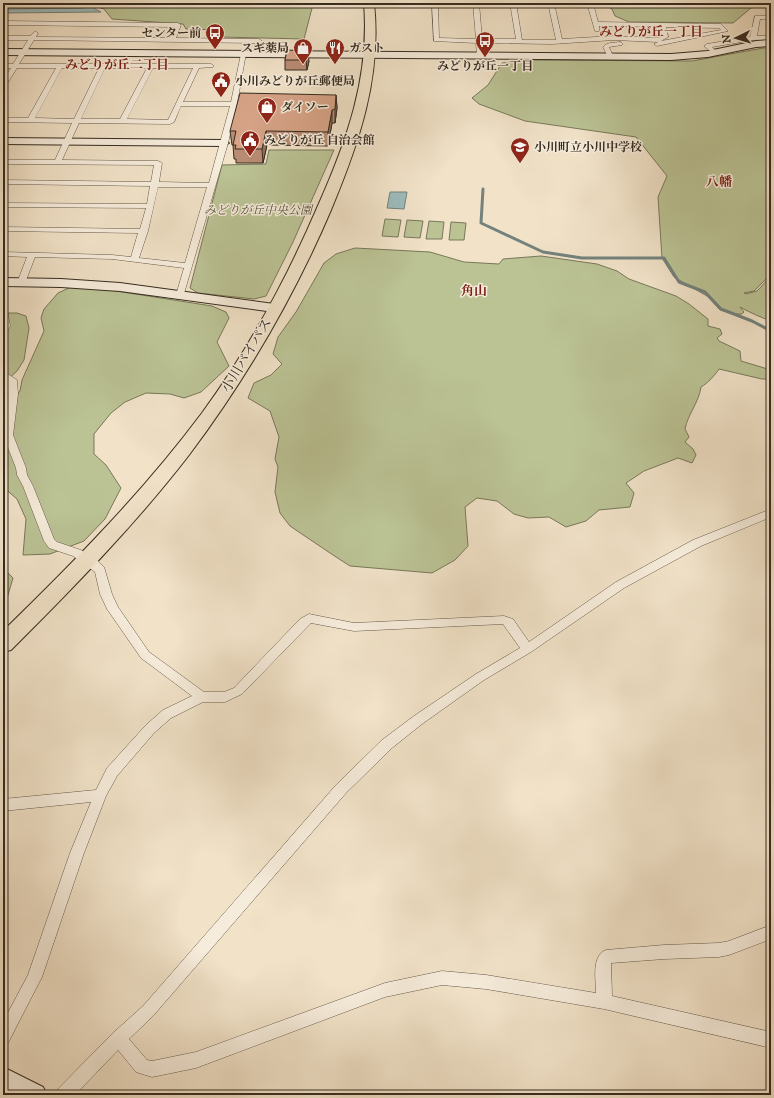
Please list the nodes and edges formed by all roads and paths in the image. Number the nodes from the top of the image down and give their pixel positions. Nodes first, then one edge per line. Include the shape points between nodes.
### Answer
1 (369, 3) edge
2 (435, 3) edge
3 (476, 3) edge
4 (514, 3) edge
5 (551, 3) edge
6 (590, 3) edge
7 (771, 18) edge
8 (3, 23) edge
9 (40, 23) junction
10 (596, 24) junction
11 (662, 25) junction
12 (771, 37) edge
13 (3, 38) edge
14 (32, 38) junction
15 (753, 38) junction
16 (173, 39) junction
17 (598, 39) junction
18 (479, 41) junction
19 (519, 41) junction
20 (559, 41) junction
21 (771, 43) edge
22 (3, 52) edge
23 (23, 52) junction
24 (715, 53) junction
25 (244, 54) junction
26 (256, 54) junction
27 (370, 54) junction
28 (480, 56) junction
29 (610, 56) junction
30 (3, 66) edge
31 (14, 66) junction
32 (60, 66) junction
33 (103, 66) junction
34 (150, 66) junction
35 (197, 66) junction
36 (211, 66) dead end
37 (3, 86) edge
38 (179, 104) junction
39 (234, 104) junction
40 (3, 120) edge
41 (30, 121) junction
42 (77, 122) junction
43 (123, 122) junction
44 (3, 141) edge
45 (66, 142) junction
46 (224, 143) junction
47 (3, 162) edge
48 (58, 162) junction
49 (3, 182) edge
50 (156, 184) junction
51 (211, 185) junction
52 (3, 205) edge
53 (150, 206) junction
54 (3, 229) edge
55 (144, 231) junction
56 (3, 254) edge
57 (32, 255) junction
58 (134, 259) junction
59 (188, 266) junction
60 (3, 282) edge
61 (21, 283) junction
62 (180, 296) junction
63 (274, 308) junction
64 (3, 309) edge
65 (3, 333) edge
66 (3, 374) edge
67 (771, 513) edge
68 (88, 559) junction
69 (3, 644) edge
70 (527, 649) junction
71 (202, 697) junction
72 (100, 795) junction
73 (3, 806) edge
74 (771, 932) edge
75 (604, 1002) junction
76 (3, 1038) edge
77 (118, 1038) junction
78 (771, 1040) edge
79 (3, 1079) edge
80 (35, 1095) edge
81 (64, 1095) edge

1 - 27 highway, 小川バイパス
2 - 18 street via 436,40
3 - 18 street
4 - 19 street
5 - 20 street
6 - 10 street
7 - 15 street via 757,17
8 - 9 street
9 - 14 street
9 - 16 street via 178,25
10 - 11 street
10 - 17 street
11 - 17 street via 665,38 660,40
11 - 29 street via 721,26 725,31 662,44 608,45 606,47
12 - 15 street
13 - 14 street
14 - 16 street
14 - 23 street
15 - 24 street via 707,46
16 - 26 street via 259,41
17 - 20 street
18 - 19 street
18 - 28 street
19 - 20 street
21 - 24 street
22 - 23 street
23 - 25 street
23 - 31 street
24 - 29 street via 689,57
25 - 26 street
25 - 39 street
26 - 27 street
27 - 28 street
27 - 63 highway, 小川バイパス via 362,102 340,170 294,274
28 - 29 street
30 - 31 street
31 - 32 street
31 - 37 street
32 - 33 street
32 - 41 street
33 - 34 street
33 - 42 street
34 - 35 street
34 - 43 street
35 - 36 street
35 - 38 street
38 - 39 street
38 - 43 street via 170,122
39 - 46 street
40 - 41 street
41 - 42 street
42 - 43 street
42 - 45 street
44 - 45 street
45 - 46 street
45 - 48 street
46 - 51 street
47 - 48 street
48 - 50 street via 158,163
49 - 50 street
50 - 51 street
50 - 53 street
51 - 59 street
52 - 53 street
53 - 55 street
54 - 55 street
55 - 58 street
56 - 57 street
57 - 58 street
57 - 61 street
58 - 59 street
59 - 62 street
60 - 61 street
61 - 62 street via 120,287
62 - 63 street
63 - 68 highway, 小川バイパス via 248,357 178,456
64 - 65 street via 6,326
66 - 68 street via 12,380 13,394 8,435 49,541
67 - 70 street via 715,535 645,571 620,585
68 - 69 highway, 小川バイパス
68 - 71 street via 100,570 113,609 145,655
70 - 71 street via 510,622 504,620 354,627 309,618 238,690 225,697
70 - 77 street via 418,720 382,749 341,789 148,1011
71 - 72 street via 167,714 150,729 112,772
72 - 73 street
72 - 76 street via 77,853 35,977
74 - 75 street via 719,950 606,957
75 - 77 street via 486,982 442,978 385,990 196,1060 152,1069 142,1066
75 - 78 street
77 - 81 street
79 - 80 street

